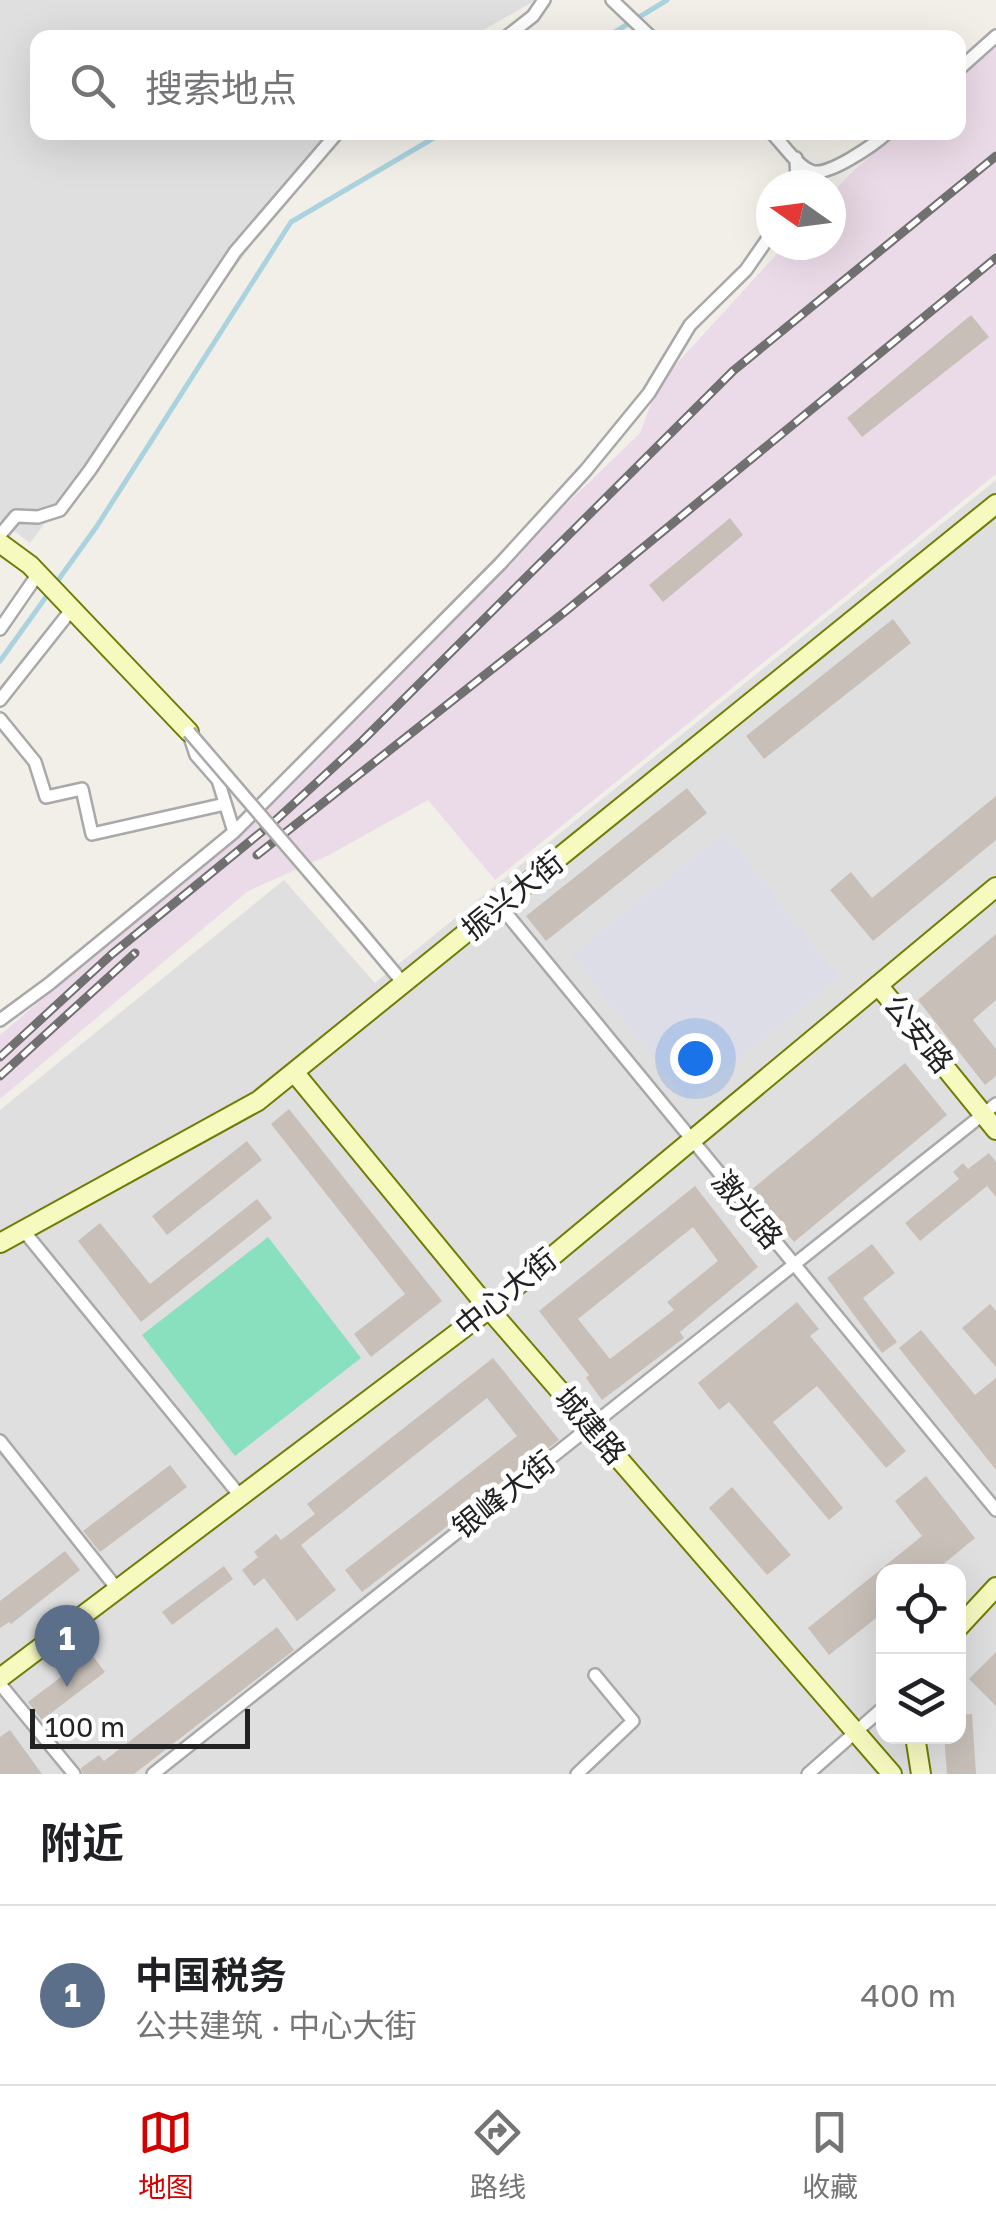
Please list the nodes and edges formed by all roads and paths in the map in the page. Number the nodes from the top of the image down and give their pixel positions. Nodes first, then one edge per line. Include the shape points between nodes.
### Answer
1 (544, 0) edge
2 (616, 4) edge
3 (516, 30) edge
4 (644, 30) edge
5 (996, 36) edge
6 (966, 63) edge
7 (331, 140) edge
8 (779, 140) edge
9 (879, 140) edge
10 (796, 158) junction
11 (797, 170) edge
12 (756, 256) edge
13 (996, 504) edge
14 (0, 539) edge
15 (47, 584) junction
16 (72, 609) junction
17 (0, 630) edge
18 (0, 700) edge
19 (0, 719) edge
20 (189, 732) junction
21 (226, 804) junction
22 (234, 832) junction
23 (996, 887) edge
24 (501, 907) junction
25 (404, 984) junction
26 (878, 985) junction
27 (2, 1012) edge
28 (294, 1072) junction
29 (992, 1116) edge
30 (690, 1142) junction
31 (22, 1230) junction
32 (0, 1242) edge
33 (793, 1266) junction
34 (488, 1309) junction
35 (591, 1426) junction
36 (0, 1442) edge
37 (241, 1496) junction
38 (996, 1510) edge
39 (996, 1587) edge
40 (118, 1590) junction
41 (966, 1619) edge
42 (595, 1675) dead end
43 (0, 1681) edge
44 (876, 1714) edge
45 (855, 1731) junction
46 (917, 1744) edge
47 (590, 1762) junction
48 (74, 1774) edge
49 (153, 1774) edge
50 (577, 1774) edge
51 (600, 1774) edge
52 (808, 1774) edge
53 (892, 1774) edge
54 (922, 1774) edge

1 - 3 street
2 - 4 street
5 - 6 street
7 - 14 street via 235,252 60,510 16,516
8 - 10 street
9 - 10 street via 822,172
10 - 11 street
12 - 22 street via 690,325 649,393 586,470
13 - 24 street, 振兴大街
14 - 15 street
15 - 16 street
15 - 17 street
16 - 18 street
16 - 20 street
19 - 21 street via 35,762 46,797 82,789 92,834
20 - 21 street
20 - 25 street, bridge
21 - 22 street
22 - 27 street via 49,984
23 - 26 street, 中心大街
24 - 25 street, 振兴大街
24 - 30 street, 激光路
25 - 28 street, 振兴大街
26 - 29 street, 公安路
26 - 30 street, 中心大街
28 - 31 street, 振兴大街 via 258,1101
28 - 34 street, 城建路
29 - 33 street, 银峰大街
30 - 33 street, 激光路
30 - 34 street, 中心大街
31 - 32 street, 振兴大街
31 - 37 street
33 - 35 street, 银峰大街
33 - 38 street, 激光路
34 - 35 street, 城建路
34 - 37 street, 中心大街
35 - 45 street, 城建路
35 - 49 street, 银峰大街
36 - 40 street
37 - 40 street, 中心大街
39 - 41 street
40 - 43 street, 中心大街
42 - 47 street via 634,1721
43 - 48 street
44 - 45 street
45 - 52 street
45 - 53 street, 城建路
46 - 54 street
47 - 50 street
47 - 51 street

